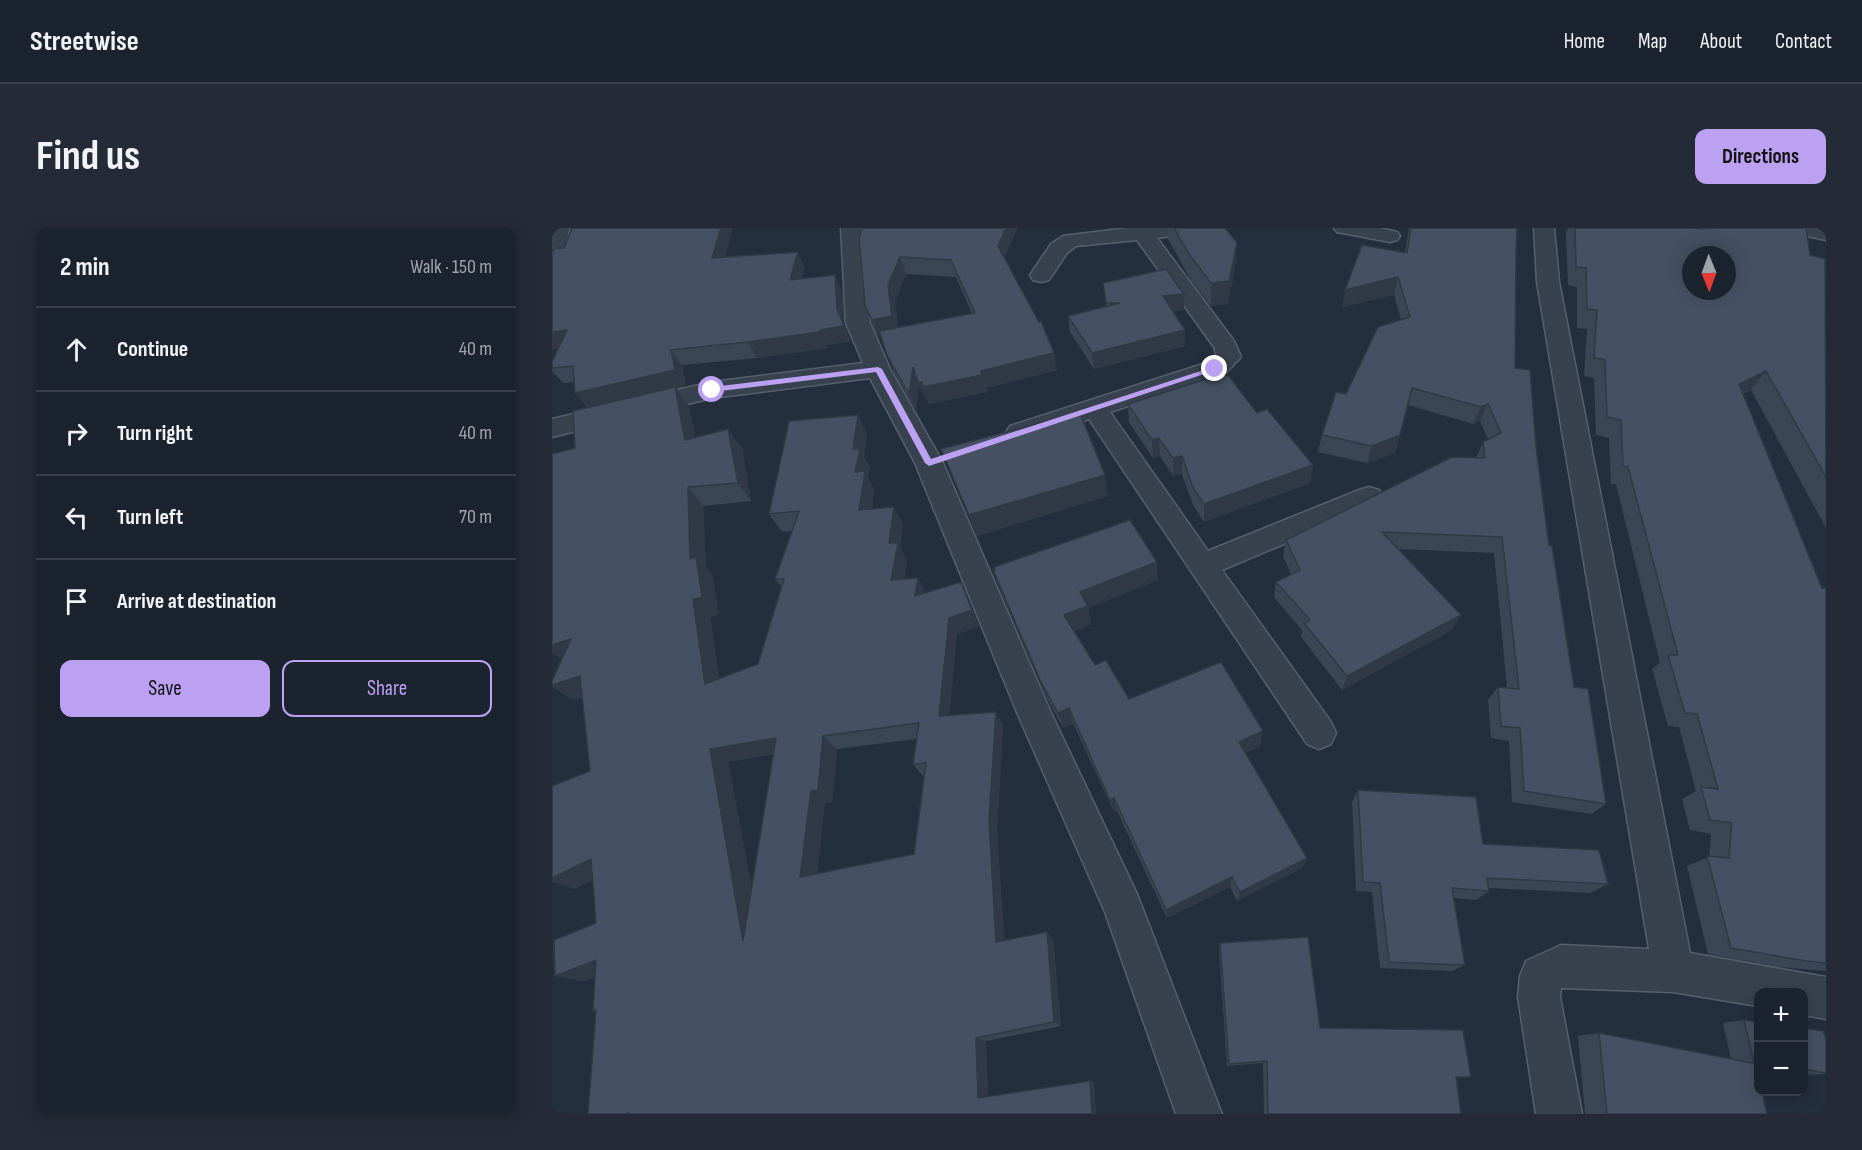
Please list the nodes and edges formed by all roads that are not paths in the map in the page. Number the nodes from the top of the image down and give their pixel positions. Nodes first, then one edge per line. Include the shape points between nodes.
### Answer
1 (559, 228) edge
2 (851, 228) edge
3 (1191, 228) edge
4 (1344, 228) edge
5 (1544, 228) edge
6 (1796, 228) edge
7 (1144, 234) junction
8 (1826, 234) edge
9 (1390, 236) dead end
10 (552, 264) edge
11 (1041, 275) dead end
12 (878, 369) junction
13 (1094, 407) junction
14 (552, 428) edge
15 (995, 441) edge
16 (1369, 497) edge
17 (1202, 566) junction
18 (1319, 733) dead end
19 (1673, 971) junction
20 (1769, 988) edge
21 (1808, 995) edge
22 (1826, 998) edge
23 (1199, 1114) edge
24 (1559, 1114) edge

1 - 10 street
2 - 12 street via 858,323
3 - 7 street
4 - 9 street
5 - 19 street via 1548,282
6 - 8 street
7 - 11 street via 1070,240
7 - 13 street via 1226,346 1229,357 1215,369
12 - 14 street via 712,390
12 - 23 street via 940,459 1035,715 1124,909
13 - 15 street
13 - 17 street
16 - 17 street
17 - 18 street
19 - 20 street
19 - 24 street via 1561,966 1541,976 1539,997
21 - 22 street

